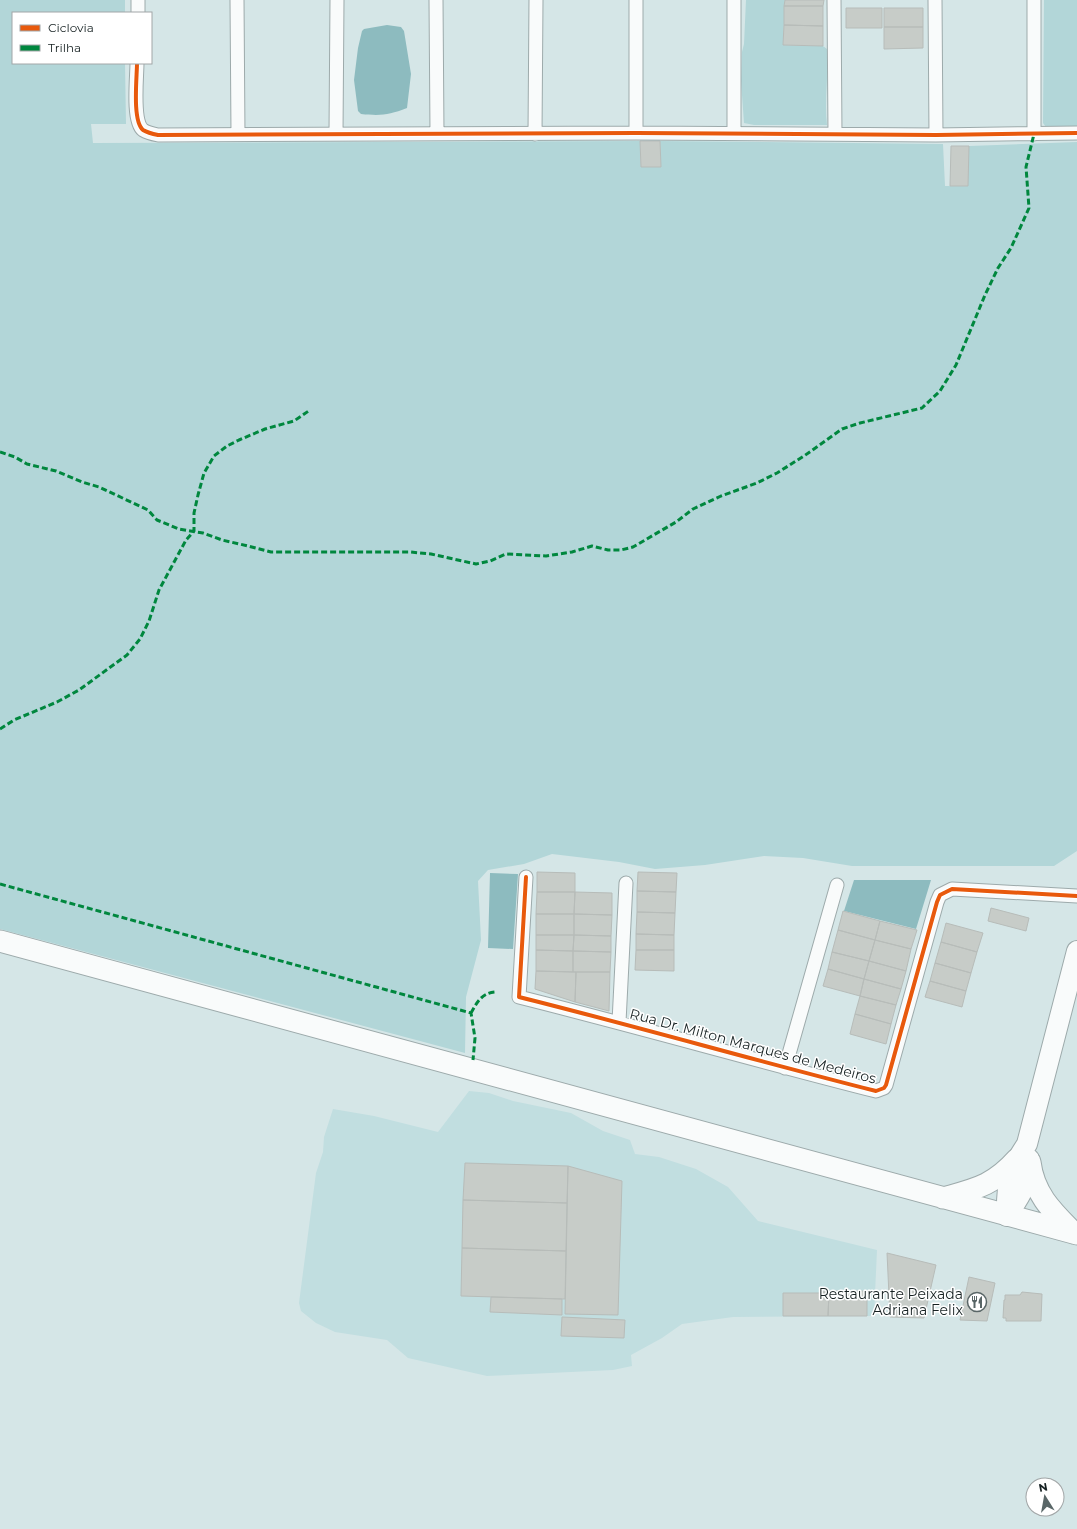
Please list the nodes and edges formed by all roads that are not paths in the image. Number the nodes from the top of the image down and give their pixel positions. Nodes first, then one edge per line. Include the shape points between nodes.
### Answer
1 (138, 0) edge
2 (237, 0) edge
3 (337, 0) edge
4 (436, 0) edge
5 (536, 0) edge
6 (636, 0) edge
7 (734, 0) edge
8 (834, 0) edge
9 (935, 0) edge
10 (1034, 0) edge
11 (138, 12) edge
12 (137, 64) edge
13 (336, 133) junction
14 (437, 133) junction
15 (636, 133) junction
16 (734, 133) junction
17 (1077, 133) edge
18 (238, 134) junction
19 (535, 134) junction
20 (835, 134) junction
21 (1034, 134) junction
22 (936, 135) junction
23 (526, 877) dead end
24 (626, 883) dead end
25 (838, 885) dead end
26 (1077, 896) edge
27 (0, 941) edge
28 (1077, 954) edge
29 (619, 1022) junction
30 (785, 1068) junction
31 (1024, 1155) junction
32 (942, 1198) junction
33 (1007, 1216) junction
34 (1075, 1234) edge

1 - 11 street
2 - 18 street
3 - 13 street
4 - 14 street
5 - 19 street
6 - 15 street
7 - 16 street
8 - 20 street
9 - 22 street
10 - 21 street
12 - 18 street via 137,114 142,130 158,135
13 - 14 street
13 - 18 street
14 - 19 street
15 - 16 street
15 - 19 street
16 - 20 street
17 - 21 street
20 - 22 street
21 - 22 street
23 - 29 street, Rua Dr. Milton Marques de Medeiros via 519,996
24 - 29 street
25 - 30 street
26 - 30 street, Rua Dr. Milton Marques de Medeiros via 952,889 945,892 940,895 937,902 884,1088 876,1091
27 - 32 highway
28 - 31 main road
29 - 30 street, Rua Dr. Milton Marques de Medeiros
31 - 32 highway via 996,1180
31 - 33 main road via 1024,1187
31 - 34 highway via 1041,1195
32 - 33 highway
33 - 34 highway

